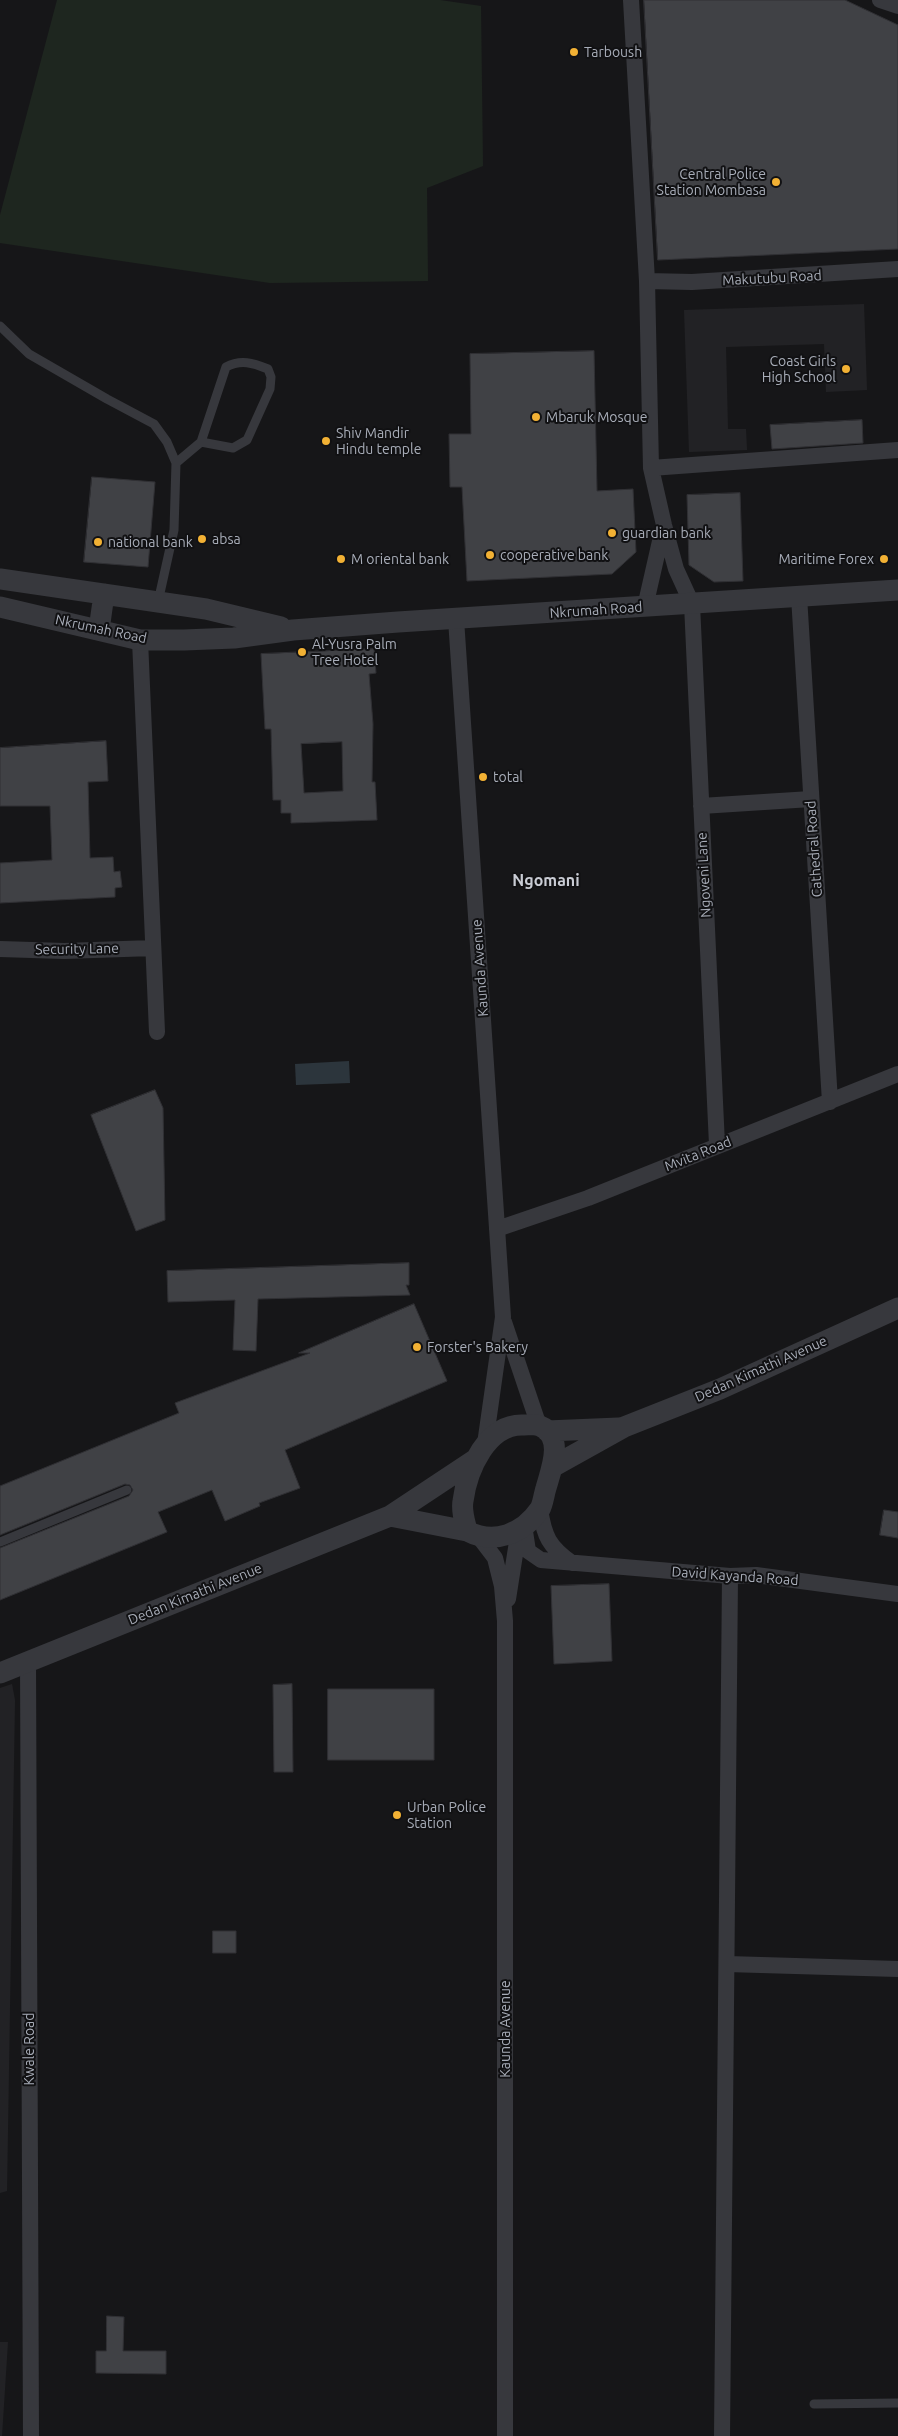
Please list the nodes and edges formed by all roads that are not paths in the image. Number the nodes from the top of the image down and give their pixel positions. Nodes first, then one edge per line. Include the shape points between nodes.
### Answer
1 (631, 0) edge
2 (880, 0) edge
3 (898, 6) edge
4 (898, 270) edge
5 (647, 281) junction
6 (0, 326) edge
7 (201, 442) junction
8 (898, 450) edge
9 (176, 463) junction
10 (652, 468) junction
11 (664, 525) junction
12 (0, 579) edge
13 (898, 590) edge
14 (104, 594) junction
15 (798, 596) junction
16 (158, 602) junction
17 (692, 604) junction
18 (0, 606) edge
19 (645, 607) junction
20 (456, 619) junction
21 (99, 630) junction
22 (293, 630) junction
23 (140, 640) junction
24 (811, 799) junction
25 (701, 806) junction
26 (153, 948) junction
27 (0, 949) edge
28 (157, 1032) dead end
29 (898, 1074) edge
30 (830, 1102) junction
31 (717, 1145) junction
32 (497, 1229) junction
33 (898, 1308) edge
34 (503, 1318) junction
35 (543, 1428) junction
36 (624, 1428) junction
37 (481, 1451) junction
38 (554, 1466) junction
39 (127, 1490) dead end
40 (540, 1509) junction
41 (390, 1516) junction
42 (522, 1527) junction
43 (473, 1534) junction
44 (0, 1542) edge
45 (572, 1564) junction
46 (730, 1576) junction
47 (898, 1594) edge
48 (505, 1622) junction
49 (28, 1661) junction
50 (0, 1673) edge
51 (727, 1964) junction
52 (898, 1969) edge
53 (898, 2403) edge
54 (814, 2404) dead end
55 (31, 2436) edge
56 (505, 2436) edge
57 (722, 2436) edge

1 - 5 street
2 - 3 street
4 - 5 street, Makutubu Road via 712,281
5 - 10 street
6 - 9 lane via 29,354 154,424
7 - 7 lane via 226,367 236,361 268,368 272,377 270,389 247,440 233,448
7 - 9 lane
8 - 10 street
9 - 16 lane via 174,530
10 - 11 street
11 - 17 street via 676,569
11 - 19 street
12 - 14 street, Nkrumah Road
13 - 15 street, Nkrumah Road
14 - 16 street, Nkrumah Road
14 - 21 street
15 - 17 street, Nkrumah Road
15 - 24 street, Cathedral Road
16 - 22 street, Nkrumah Road via 206,609
17 - 19 street, Nkrumah Road
17 - 25 street, Ngoveni Lane
18 - 21 street, Nkrumah Road
19 - 20 street, Nkrumah Road
20 - 22 street, Nkrumah Road
20 - 32 street, Kaunda Avenue
21 - 23 street, Nkrumah Road
22 - 23 street, Nkrumah Road via 234,638
23 - 26 street
24 - 25 street
24 - 30 street, Cathedral Road
25 - 31 street, Ngoveni Lane
26 - 27 street, Security Lane
26 - 28 street
29 - 30 street, Mvita Road
30 - 31 street, Mvita Road
31 - 32 street, Mvita Road via 588,1198
32 - 34 street, Kaunda Avenue
33 - 36 street, Dedan Kimathi Avenue via 720,1389
34 - 35 street
34 - 37 street
35 - 36 street, Dedan Kimathi Avenue
35 - 37 street via 518,1425 500,1432
35 - 38 street via 555,1446
36 - 38 street, Dedan Kimathi Avenue
37 - 41 street, Dedan Kimathi Avenue
37 - 43 street via 463,1501
38 - 40 street
39 - 44 lane
40 - 42 street
40 - 45 street via 549,1542
41 - 43 street
41 - 49 street, Dedan Kimathi Avenue
42 - 43 street via 498,1538
42 - 45 street, David Kayanda Road via 530,1554 541,1560
42 - 48 street
43 - 48 street via 494,1558 502,1586
45 - 46 street, David Kayanda Road
46 - 47 street, David Kayanda Road via 756,1574
46 - 51 street
48 - 56 street, Kaunda Avenue
49 - 50 street, Dedan Kimathi Avenue
49 - 55 street, Kwale Road
51 - 52 street
51 - 57 street
53 - 54 lane

